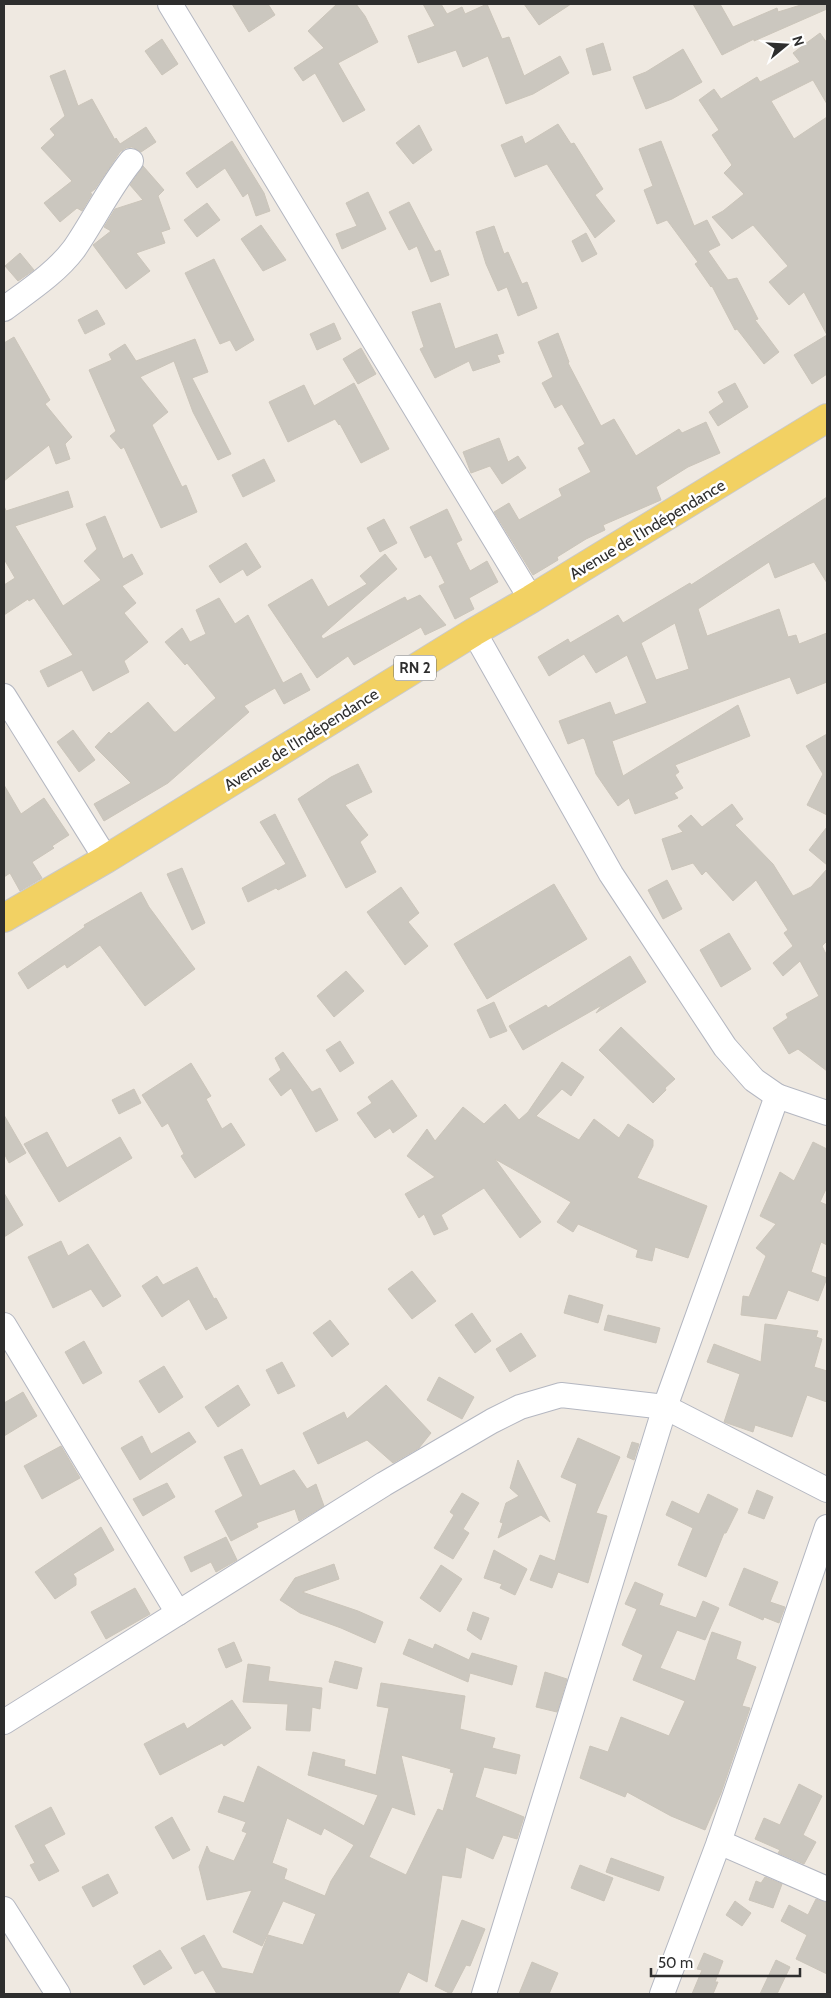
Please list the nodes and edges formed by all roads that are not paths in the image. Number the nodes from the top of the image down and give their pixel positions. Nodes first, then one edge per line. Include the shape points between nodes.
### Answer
1 (170, 4) edge
2 (131, 161) dead end
3 (4, 309) edge
4 (827, 418) edge
5 (531, 599) junction
6 (474, 632) junction
7 (4, 696) edge
8 (106, 859) junction
9 (4, 918) edge
10 (776, 1096) junction
11 (827, 1114) edge
12 (4, 1325) edge
13 (665, 1407) junction
14 (827, 1490) edge
15 (827, 1527) edge
16 (178, 1613) junction
17 (4, 1722) edge
18 (719, 1842) junction
19 (827, 1889) edge
20 (4, 1909) edge
21 (58, 1994) edge
22 (484, 1994) edge
23 (662, 1994) edge

1 - 5 street
2 - 3 street via 74,249 58,267
4 - 5 main road, Avenue de l'Indépendance / RN 2
5 - 6 main road, Avenue de l'Indépendance / RN 2
6 - 8 main road, Avenue de l'Indépendance / RN 2
6 - 10 street via 611,874 724,1047 754,1080
7 - 8 street
8 - 9 main road, Avenue de l'Indépendance / RN 2
10 - 11 street
10 - 13 street
12 - 16 street
13 - 14 street
13 - 16 street via 561,1395 520,1407 384,1484
13 - 22 street
15 - 18 street
16 - 17 street
18 - 19 street
18 - 23 street
20 - 21 street

